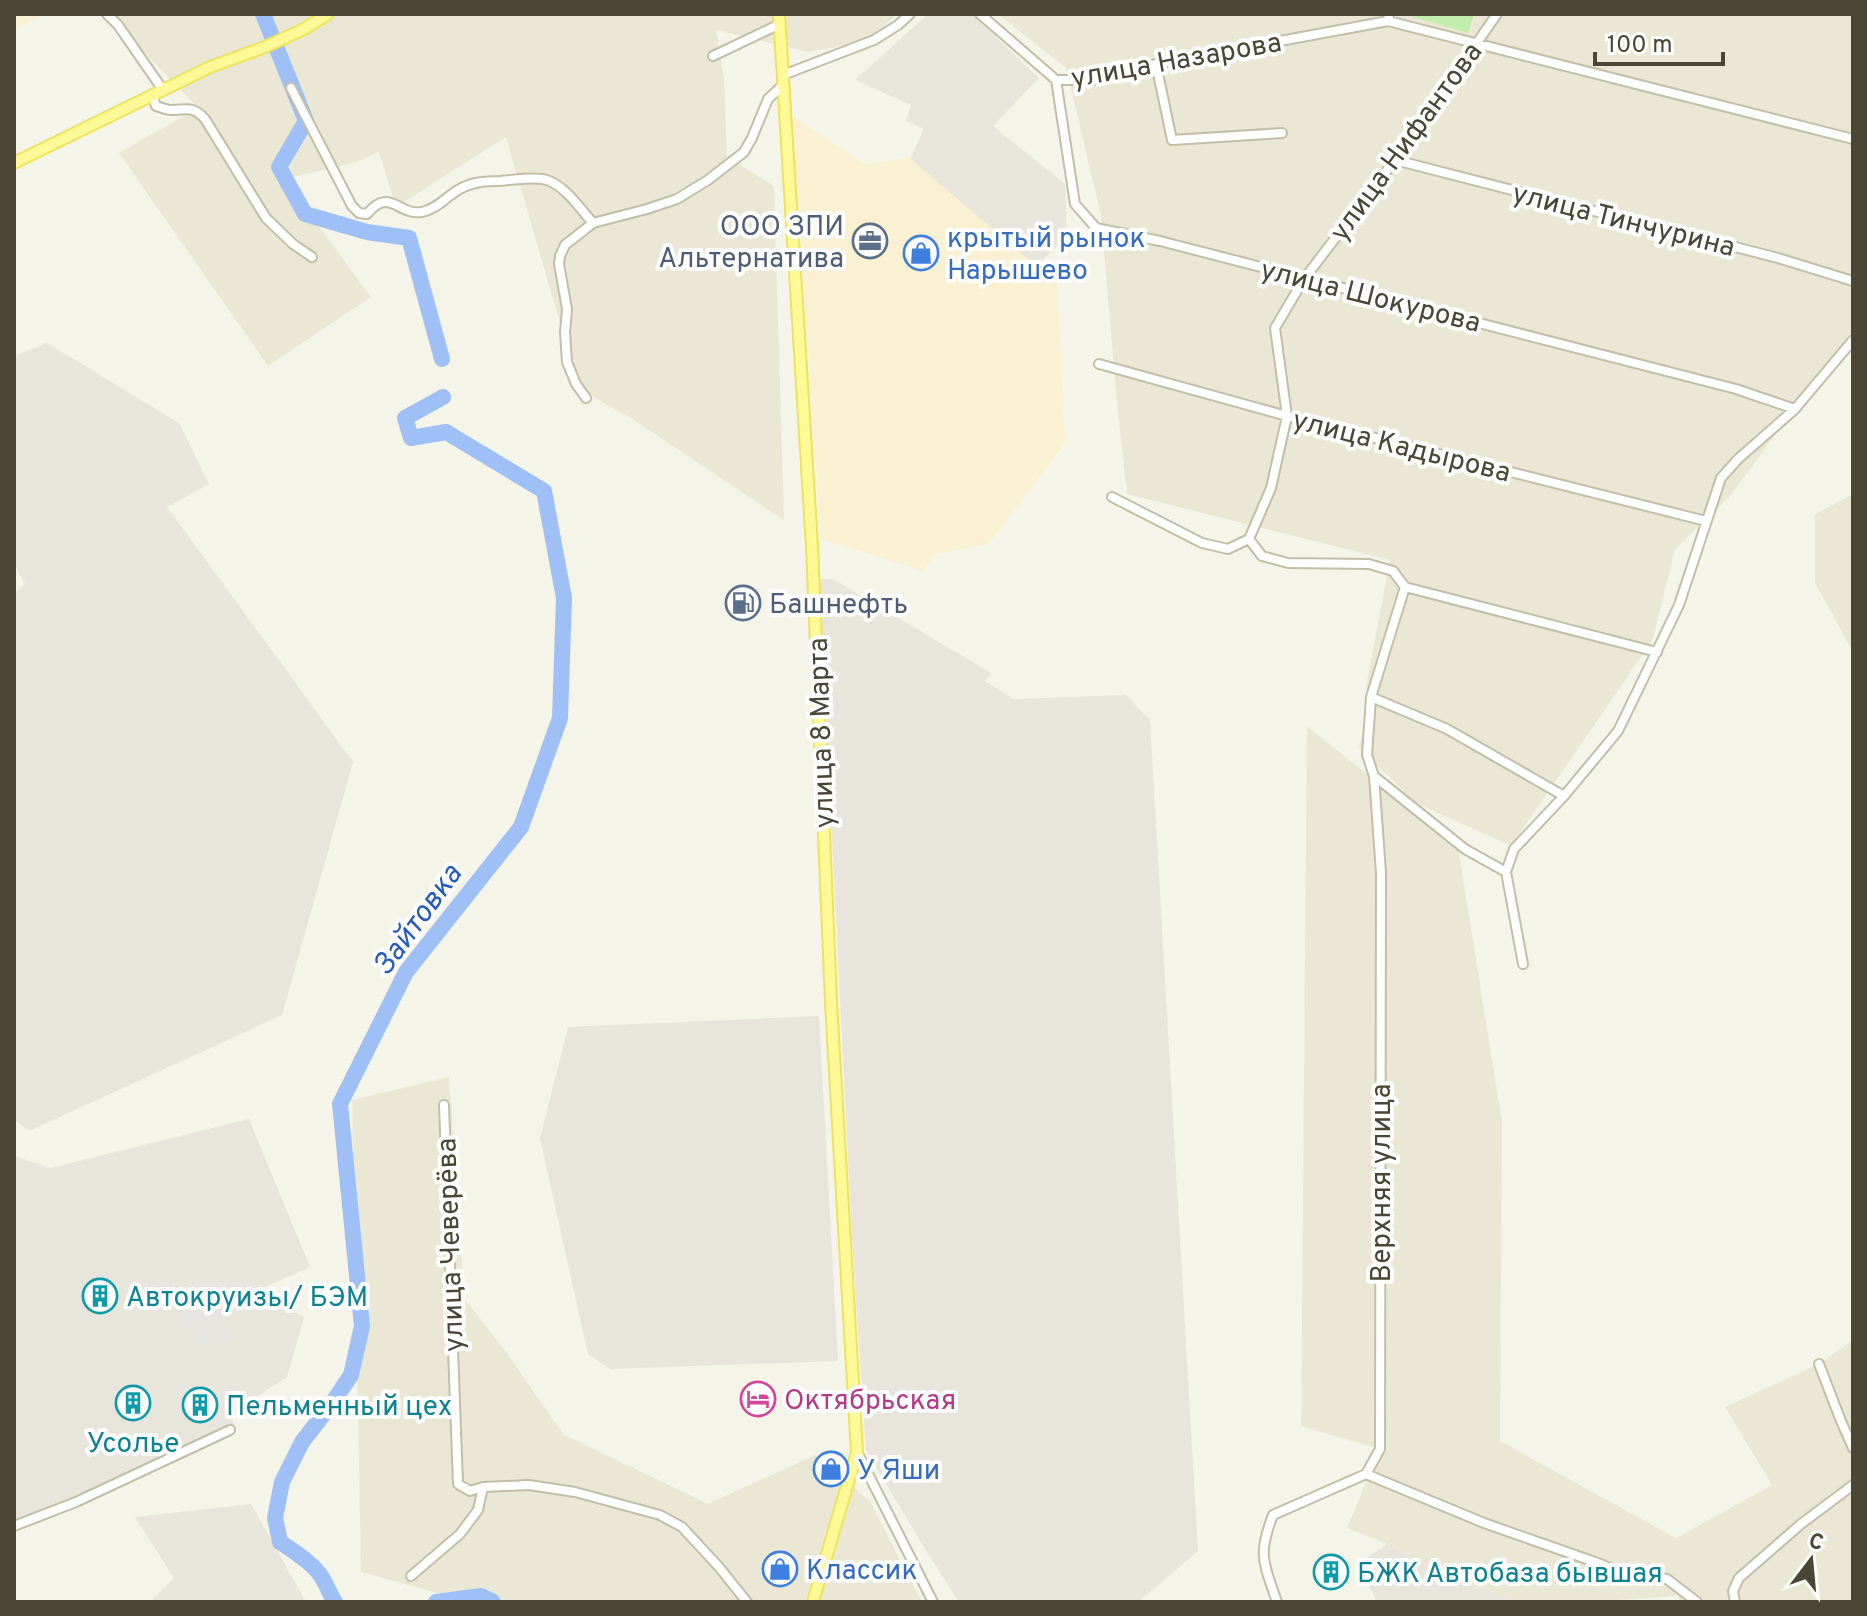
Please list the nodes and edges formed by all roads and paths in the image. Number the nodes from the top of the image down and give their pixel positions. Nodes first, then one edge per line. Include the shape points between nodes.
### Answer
1 (107, 14) edge
2 (328, 14) edge
3 (910, 14) edge
4 (980, 14) edge
5 (1497, 14) edge
6 (1388, 17) edge
7 (779, 19) edge
8 (1477, 43) junction
9 (713, 56) dead end
10 (1156, 64) junction
11 (784, 79) junction
12 (1056, 80) junction
13 (291, 88) dead end
14 (163, 90) junction
15 (152, 95) junction
16 (1282, 133) dead end
17 (1853, 139) edge
18 (1395, 160) junction
19 (14, 163) edge
20 (593, 223) junction
21 (312, 257) dead end
22 (1304, 279) junction
23 (1853, 281) edge
24 (1853, 340) edge
25 (1099, 364) dead end
26 (586, 398) dead end
27 (1795, 409) junction
28 (1287, 416) junction
29 (1112, 497) dead end
30 (1706, 521) junction
31 (1249, 539) junction
32 (1405, 587) junction
33 (1657, 652) junction
34 (1371, 697) junction
35 (1374, 776) junction
36 (1564, 796) junction
37 (1506, 872) junction
38 (1523, 964) dead end
39 (444, 1105) dead end
40 (1819, 1364) dead end
41 (230, 1430) dead end
42 (1853, 1448) edge
43 (857, 1452) junction
44 (1366, 1474) junction
45 (1853, 1485) edge
46 (483, 1487) junction
47 (14, 1526) edge
48 (411, 1576) dead end
49 (747, 1602) edge
50 (813, 1602) edge
51 (933, 1602) edge
52 (1277, 1602) edge
53 (1697, 1602) edge
54 (1735, 1602) edge

1 - 14 street
2 - 14 main road
3 - 11 street via 874,40
4 - 12 street, улица Назарова
5 - 8 street, улица Нифантова
6 - 8 street
6 - 10 street, улица Назарова
7 - 9 street
7 - 11 main road, улица 8 Марта
8 - 17 street
8 - 18 street, улица Нифантова
10 - 12 street, улица Назарова via 1094,80
10 - 16 street via 1172,140
11 - 20 street via 768,99 744,152 708,180 677,199
11 - 43 main road, улица 8 Марта
12 - 22 street, улица Шокурова via 1075,204 1096,228
13 - 20 street via 359,213 386,202 416,213 478,182 534,178 564,190
14 - 15 main road
15 - 19 main road
15 - 21 street via 156,106 185,108 205,119 266,218
18 - 22 street, улица Нифантова
18 - 23 street, улица Тинчурина
20 - 26 street via 565,245 559,264 567,309 567,362
22 - 27 street, улица Шокурова via 1736,389
22 - 28 street, улица Нифантова via 1275,328
24 - 27 street
25 - 28 street, улица Кадырова
27 - 30 street via 1721,478
28 - 30 street, улица Кадырова
28 - 31 street, улица Нифантова via 1271,488
29 - 31 street via 1202,543 1228,549
30 - 33 street via 1679,605
31 - 32 street via 1262,556 1288,563 1369,564 1393,571
32 - 33 street
32 - 34 street, Верхняя улица
33 - 36 street via 1618,731
34 - 35 street, Верхняя улица via 1367,755
34 - 36 street via 1447,729
35 - 37 street via 1465,849
35 - 44 street, Верхняя улица via 1381,873 1380,1449
36 - 37 street via 1514,849
37 - 38 street
39 - 46 street, улица Чеверёва via 458,1484 470,1491
40 - 42 street
41 - 47 street
43 - 50 main road, улица 8 Марта
43 - 51 street
44 - 52 street via 1273,1515 1262,1557
44 - 53 street via 1628,1575 1667,1579
45 - 54 street via 1739,1578
46 - 48 street via 478,1510 460,1534
46 - 49 street via 529,1485 575,1492 660,1515 682,1527

